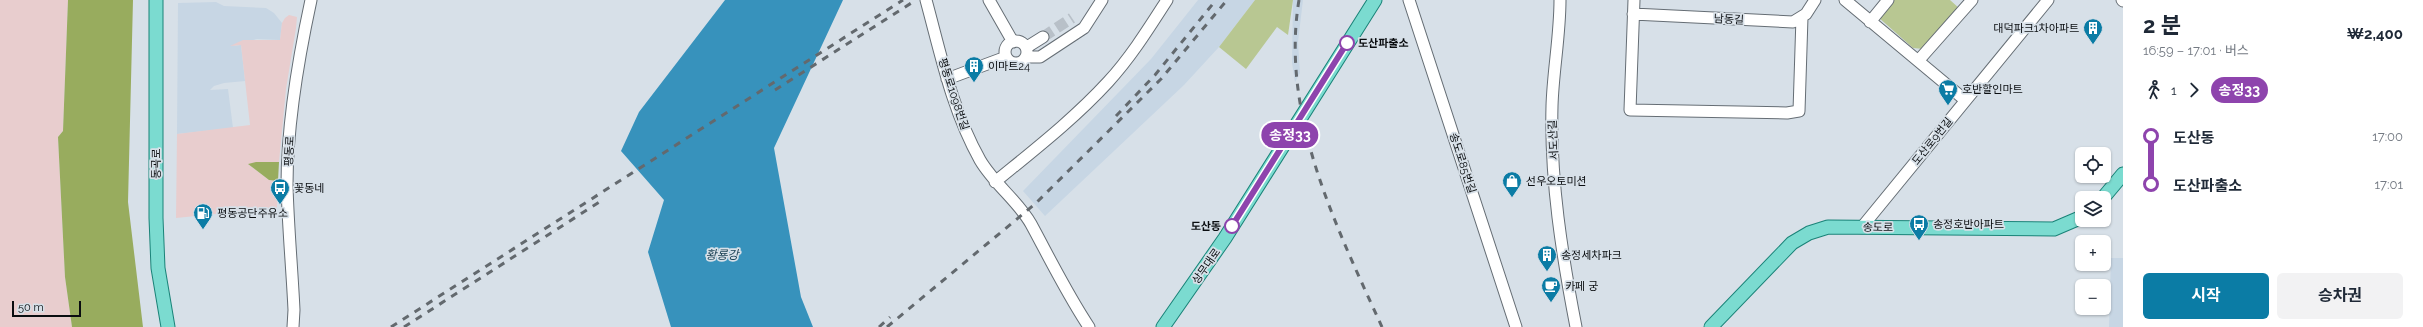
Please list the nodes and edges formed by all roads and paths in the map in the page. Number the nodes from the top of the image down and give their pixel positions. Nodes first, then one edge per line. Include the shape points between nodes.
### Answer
1 (156, 0) edge
2 (311, 0) edge
3 (989, 0) edge
4 (1167, 0) edge
5 (1375, 0) edge
6 (1409, 0) edge
7 (1560, 0) edge
8 (1634, 0) edge
9 (1814, 0) edge
10 (1845, 0) edge
11 (1888, 0) edge
12 (1972, 0) edge
13 (2048, 0) edge
14 (930, 2) edge
15 (1096, 3) edge
16 (1633, 14) junction
17 (1802, 17) junction
18 (1870, 22) junction
19 (1043, 37) tunnel mouth
20 (1013, 42) junction
21 (1027, 52) junction
22 (1006, 57) junction
23 (1918, 61) junction
24 (947, 79) junction
25 (1964, 100) junction
26 (2123, 174) edge
27 (995, 182) junction
28 (2109, 191) edge
29 (2075, 221) edge
30 (1862, 226) junction
31 (168, 327) edge
32 (293, 327) edge
33 (1089, 327) edge
34 (1163, 327) edge
35 (1516, 327) edge
36 (1576, 327) edge
37 (1711, 327) edge

1 - 31 main road, 동곡로 via 156,218 158,268
2 - 32 street, 평동로 via 300,51 290,128 287,184
3 - 20 street
4 - 27 street via 1135,49 1108,82 1061,129
5 - 34 main road, 상무대로 via 1225,238
6 - 35 street, 송도로85번길
7 - 36 street, 서도산길 via 1552,105 1552,142 1565,270
8 - 16 street
9 - 17 street
10 - 18 street
11 - 18 street
12 - 23 street
13 - 25 street, 도산로9번길
14 - 24 street, 평동로1098번길
15 - 21 street via 1084,28 1040,57
16 - 17 street, 남동길 via 1793,22
16 - 17 street via 1630,110 1758,113 1799,112
18 - 23 street
19 - 21 street
20 - 21 street via 1020,41
20 - 22 street via 1005,50
21 - 22 street via 1019,64 1011,62
22 - 24 street
23 - 25 street
24 - 27 street, 평동로1098번길 via 966,131
25 - 30 street, 도산로9번길
26 - 28 main road
27 - 33 street, 평동로1098번길 via 1030,223 1058,278
29 - 30 main road, 송도로 via 2054,228
30 - 37 main road, 송도로 via 1828,227 1809,233 1792,244

